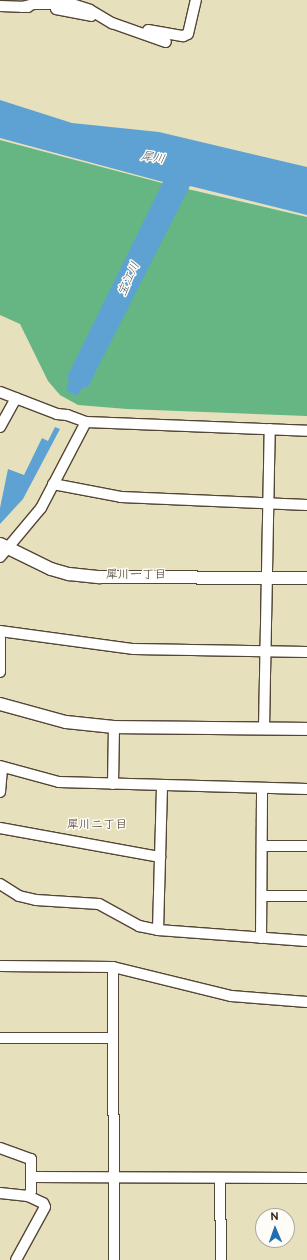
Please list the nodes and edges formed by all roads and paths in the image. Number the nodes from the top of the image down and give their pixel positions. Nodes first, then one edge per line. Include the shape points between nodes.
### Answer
1 (196, 0) edge
2 (73, 2) edge
3 (0, 6) edge
4 (22, 7) junction
5 (112, 23) junction
6 (130, 30) junction
7 (166, 42) dead end
8 (0, 392) edge
9 (16, 398) junction
10 (86, 422) junction
11 (0, 427) edge
12 (270, 429) junction
13 (307, 431) edge
14 (53, 484) junction
15 (267, 504) junction
16 (307, 505) edge
17 (2, 549) edge
18 (266, 578) junction
19 (307, 578) edge
20 (0, 631) edge
21 (0, 638) edge
22 (265, 651) junction
23 (307, 652) edge
24 (0, 672) edge
25 (0, 704) edge
26 (114, 727) junction
27 (264, 728) junction
28 (307, 729) edge
29 (1, 767) edge
30 (113, 784) junction
31 (162, 787) junction
32 (262, 789) junction
33 (307, 789) edge
34 (0, 792) edge
35 (0, 828) edge
36 (262, 846) junction
37 (307, 846) edge
38 (160, 857) junction
39 (0, 884) edge
40 (262, 896) junction
41 (307, 896) edge
42 (158, 930) junction
43 (261, 938) junction
44 (307, 941) edge
45 (0, 966) edge
46 (113, 967) junction
47 (307, 1002) edge
48 (0, 1038) edge
49 (113, 1038) junction
50 (0, 1148) edge
51 (32, 1177) junction
52 (113, 1178) junction
53 (220, 1178) junction
54 (307, 1178) edge
55 (0, 1193) edge
56 (28, 1196) junction
57 (16, 1260) edge
58 (114, 1260) edge
59 (221, 1260) edge

1 - 6 street via 188,34 183,36 141,29
2 - 4 street
2 - 5 street
3 - 4 street
4 - 5 street via 68,10
5 - 6 street
6 - 7 street
8 - 9 street
9 - 10 street
9 - 11 street
10 - 12 street
10 - 14 street via 71,455 63,464
12 - 13 street
12 - 15 street
14 - 15 street via 121,498
14 - 17 street via 41,508
15 - 16 street
15 - 18 street
17 - 18 street via 69,574 100,577
18 - 19 street
18 - 22 street
20 - 22 street via 134,649
21 - 24 street
22 - 23 street
22 - 27 street
25 - 26 street via 66,722
26 - 27 street
26 - 30 street
27 - 28 street
29 - 30 street via 59,782
29 - 34 street
30 - 31 street
31 - 32 street
31 - 38 street
32 - 33 street
32 - 36 street
35 - 38 street
36 - 37 street
36 - 40 street
38 - 42 street
39 - 42 street via 19,896 36,900 99,904 139,926
40 - 41 street
40 - 43 street
42 - 43 street
43 - 44 street
45 - 46 street
46 - 47 street via 231,996
46 - 49 street
48 - 49 street
49 - 52 street
50 - 51 street via 31,1159
51 - 52 street
51 - 56 street
52 - 53 street
52 - 58 street
53 - 54 street
53 - 59 street
55 - 56 street
56 - 57 street via 43,1203 45,1207

